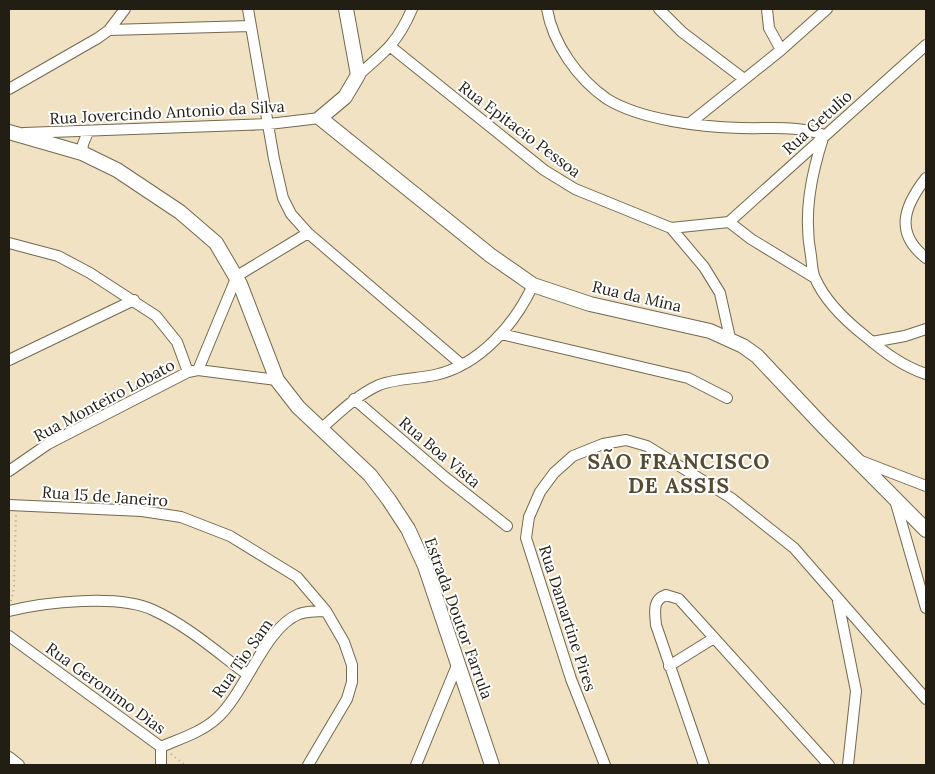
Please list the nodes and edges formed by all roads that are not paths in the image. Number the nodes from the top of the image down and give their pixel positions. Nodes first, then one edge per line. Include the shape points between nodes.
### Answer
1 (125, 9) edge
2 (248, 9) edge
3 (346, 9) edge
4 (412, 9) edge
5 (547, 9) edge
6 (658, 9) edge
7 (767, 9) edge
8 (827, 9) edge
9 (251, 26) junction
10 (109, 30) junction
11 (926, 45) edge
12 (391, 47) junction
13 (781, 50) junction
14 (358, 75) junction
15 (744, 79) junction
16 (9, 89) edge
17 (320, 118) junction
18 (690, 123) junction
19 (269, 124) junction
20 (88, 132) junction
21 (12, 133) edge
22 (824, 136) junction
23 (82, 153) junction
24 (926, 178) edge
25 (729, 222) junction
26 (672, 228) junction
27 (308, 233) junction
28 (9, 243) edge
29 (926, 258) edge
30 (237, 276) junction
31 (815, 278) junction
32 (533, 285) junction
33 (134, 300) junction
34 (926, 329) edge
35 (501, 334) junction
36 (730, 338) junction
37 (872, 342) junction
38 (9, 360) edge
39 (461, 364) junction
40 (193, 371) junction
41 (926, 374) edge
42 (277, 380) junction
43 (727, 398) dead end
44 (354, 399) junction
45 (322, 428) junction
46 (855, 459) junction
47 (9, 471) edge
48 (926, 486) edge
49 (894, 496) junction
50 (12, 504) edge
51 (507, 526) dead end
52 (926, 530) edge
53 (838, 600) junction
54 (10, 607) edge
55 (926, 608) edge
56 (326, 610) junction
57 (9, 636) edge
58 (714, 638) junction
59 (458, 663) junction
60 (669, 666) junction
61 (248, 675) junction
62 (926, 698) edge
63 (161, 747) junction
64 (9, 757) edge
65 (19, 765) edge
66 (161, 765) edge
67 (308, 765) edge
68 (416, 765) edge
69 (492, 765) edge
70 (605, 765) edge
71 (704, 765) edge
72 (829, 765) edge
73 (848, 765) edge

1 - 10 street
2 - 9 street
3 - 14 street
4 - 12 street
5 - 18 street via 568,61 591,86 629,109
6 - 15 street via 682,32
7 - 13 street via 769,28
8 - 13 street
9 - 10 street
9 - 19 street
10 - 16 street
11 - 22 street, Rua Getulio
12 - 14 street
12 - 26 street, Rua Epitacio Pessoa via 552,175 575,189
13 - 15 street
14 - 17 street via 345,97
15 - 18 street
17 - 19 street, Rua Jovercindo Antonio da Silva
17 - 32 street, Rua da Mina via 490,255
18 - 22 street via 806,129
19 - 20 street, Rua Jovercindo Antonio da Silva
19 - 27 street via 283,198 291,214
20 - 21 street, Rua Jovercindo Antonio da Silva
20 - 23 street
21 - 23 street, Estrada Doutor Farrula
22 - 25 street, Rua Getulio
22 - 31 street via 813,170 808,204 807,237
23 - 30 street, Estrada Doutor Farrula via 149,190 200,227 216,243
24 - 29 street via 914,194 905,226 910,241
25 - 26 street, Rua Epitacio Pessoa
25 - 31 street
26 - 36 street via 720,293
27 - 30 street
27 - 39 street
28 - 33 street via 58,256
30 - 40 street
30 - 42 street, Estrada Doutor Farrula
31 - 37 street via 834,306
32 - 35 street via 524,305
32 - 36 street, Rua da Mina via 590,304
33 - 38 street
33 - 40 street via 171,332
34 - 37 street
35 - 39 street
35 - 43 street via 688,378
36 - 46 street, Rua da Mina via 757,356
37 - 41 street via 901,364
39 - 44 street via 437,374 380,385
40 - 42 street, Rua Monteiro Lobato
40 - 47 street, Rua Monteiro Lobato via 48,444
42 - 45 street, Estrada Doutor Farrula
44 - 45 street
44 - 51 street, Rua Boa Vista
45 - 59 street, Estrada Doutor Farrula via 370,475 408,529 425,566
46 - 48 street
46 - 49 street, Rua da Mina
49 - 52 street, Rua da Mina
49 - 55 street
50 - 56 street, Rua 15 de Janeiro via 181,516 230,536 272,559 297,577
53 - 62 street, Rua Damartine Pires
53 - 70 street, Rua Damartine Pires via 794,548 732,498 647,446 626,440 604,444 573,456 554,472 540,492 529,517 526,538 571,679
53 - 73 street via 856,691
54 - 61 street via 85,602 134,604 152,609 173,620
56 - 61 street, Rua Tio Sam via 300,614 286,622
56 - 67 street, Rua 15 de Janeiro via 344,642 352,665 352,682 347,699
57 - 63 street, Rua Geronimo Dias
58 - 60 street
58 - 60 street via 679,598 662,596 654,612
58 - 72 street
59 - 68 street
59 - 69 street, Estrada Doutor Farrula
60 - 71 street
61 - 63 street, Rua Tio Sam via 216,719 197,732
63 - 66 street
64 - 65 street

